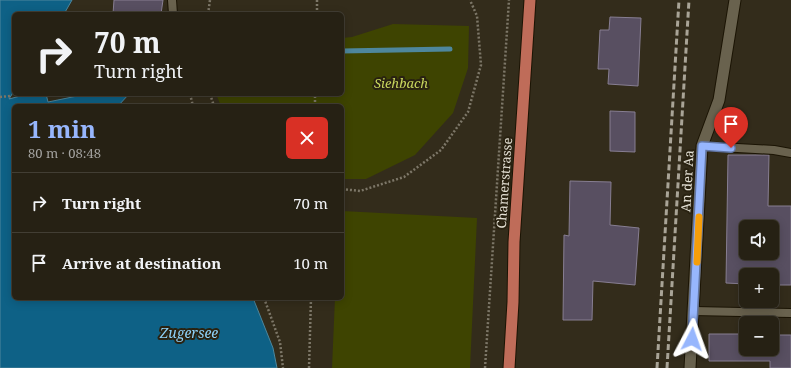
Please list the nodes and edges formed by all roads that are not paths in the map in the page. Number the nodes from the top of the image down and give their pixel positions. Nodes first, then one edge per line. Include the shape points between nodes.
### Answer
1 (172, 0) edge
2 (530, 0) edge
3 (735, 0) edge
4 (173, 12) edge
5 (702, 146) junction
6 (791, 153) edge
7 (694, 311) junction
8 (791, 313) edge
9 (509, 368) edge
10 (690, 368) edge

1 - 4 lane
2 - 9 main road, Chamerstrasse via 514,242
3 - 5 street, An der Aa via 719,100
5 - 6 lane
5 - 7 street, An der Aa
7 - 8 lane
7 - 10 street, An der Aa

